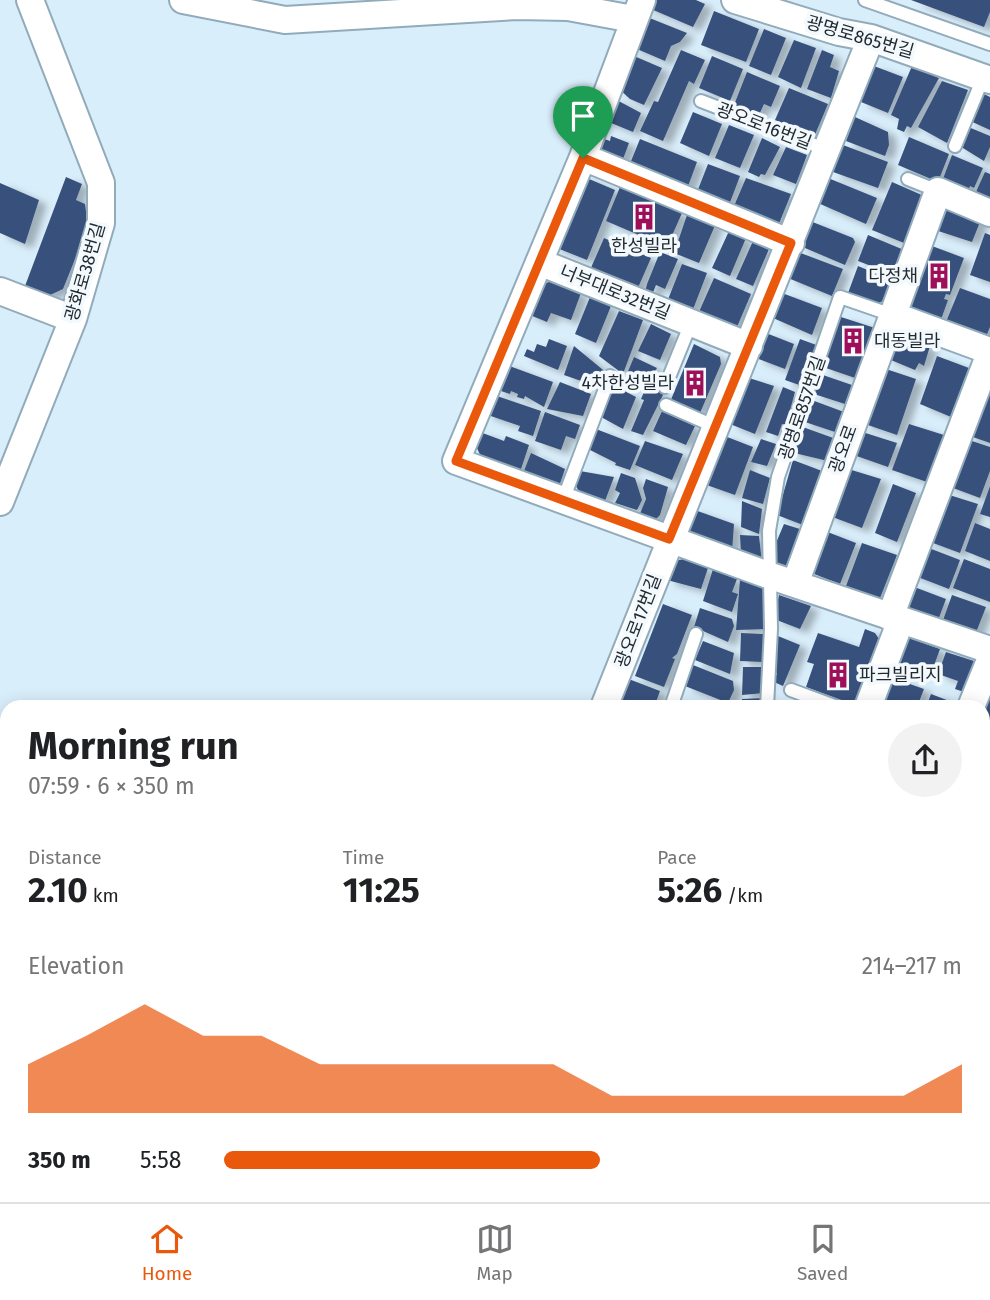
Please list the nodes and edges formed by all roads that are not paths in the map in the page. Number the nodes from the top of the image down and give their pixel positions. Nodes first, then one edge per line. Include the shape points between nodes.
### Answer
1 (30, 0) edge
2 (183, 0) edge
3 (735, 0) edge
4 (864, 0) edge
5 (517, 3) edge
6 (405, 6) edge
7 (341, 9) edge
8 (638, 10) edge
9 (871, 38) junction
10 (990, 44) edge
11 (987, 79) edge
12 (701, 101) dead end
13 (955, 146) dead end
14 (827, 150) junction
15 (583, 158) junction
16 (908, 179) dead end
17 (938, 191) junction
18 (990, 213) edge
19 (791, 243) junction
20 (539, 262) junction
21 (0, 291) edge
22 (892, 315) junction
23 (73, 319) junction
24 (691, 323) junction
25 (749, 346) junction
26 (990, 352) edge
27 (610, 376) dead end
28 (665, 387) dead end
29 (666, 405) dead end
30 (716, 427) junction
31 (563, 500) junction
32 (0, 502) edge
33 (669, 539) junction
34 (768, 575) junction
35 (795, 583) junction
36 (895, 618) junction
37 (696, 634) dead end
38 (989, 650) edge
39 (791, 690) dead end
40 (611, 700) edge
41 (673, 700) edge
42 (767, 700) edge
43 (818, 700) edge
44 (870, 700) edge
45 (973, 700) edge

1 - 23 street, 광화로38번길 via 101,183 101,223
2 - 7 street via 285,20
3 - 9 street, 광명로865번길
4 - 10 lane
5 - 6 street
5 - 8 street
6 - 7 street
8 - 15 street
9 - 11 street, 광명로865번길
9 - 14 street, 광오로16번길
11 - 13 lane, 광명로865번길
12 - 14 lane, 광오로16번길
14 - 19 street, 광오로16번길
15 - 19 street
15 - 20 street
16 - 17 lane
17 - 18 street
17 - 22 street
19 - 25 street, 광오로16번길
20 - 24 street, 너부대로32번길
20 - 31 street via 456,461
21 - 23 street
22 - 26 street, 광명로857번길
22 - 34 lane, 광명로857번길 via 840,297 778,477
22 - 35 street, 광오로
23 - 32 street, 광화로38번길
24 - 25 street, 너부대로32번길
24 - 28 lane, 너부대로32번길
25 - 30 street, 광오로16번길
26 - 36 street
27 - 31 lane
29 - 30 lane
30 - 33 street, 광오로16번길
31 - 33 street
33 - 34 street
33 - 40 street, 광오로17번길
34 - 35 street
34 - 42 lane
35 - 36 street
36 - 38 street
36 - 44 street
37 - 41 lane
38 - 45 street
39 - 43 lane

